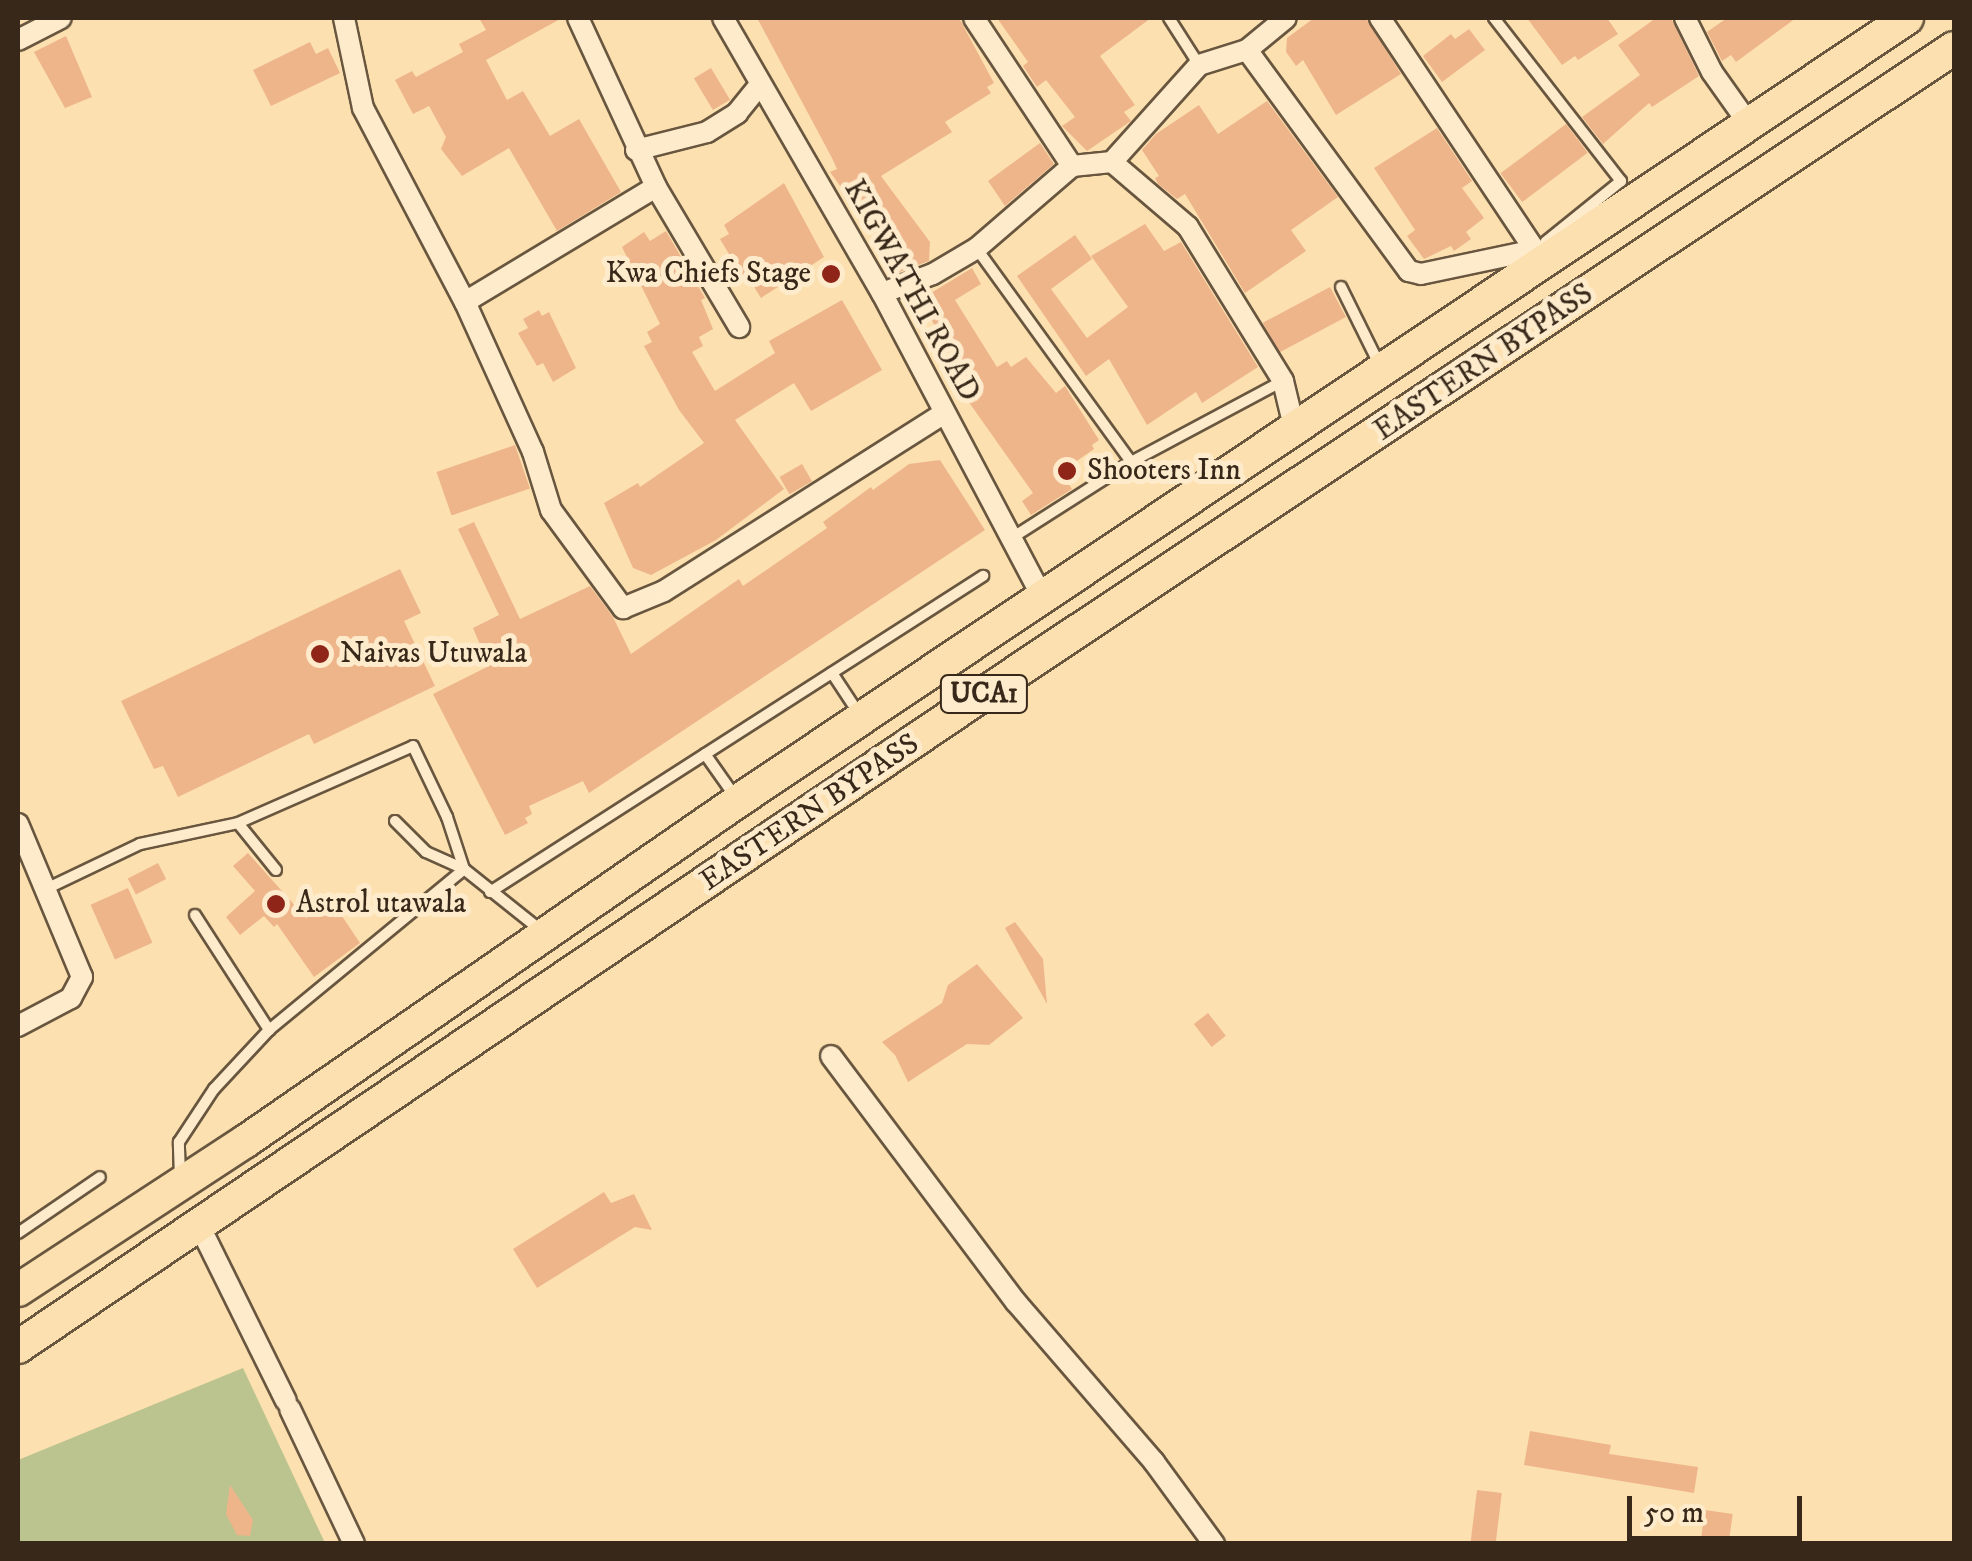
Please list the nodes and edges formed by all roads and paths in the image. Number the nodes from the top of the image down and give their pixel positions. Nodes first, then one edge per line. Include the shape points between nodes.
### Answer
1 (61, 18) edge
2 (344, 18) edge
3 (578, 18) edge
4 (723, 18) edge
5 (974, 18) edge
6 (1168, 18) edge
7 (1286, 18) edge
8 (1380, 18) edge
9 (1494, 18) edge
10 (1686, 18) edge
11 (1888, 23) edge
12 (18, 40) edge
13 (1954, 48) edge
14 (1247, 50) junction
15 (1199, 65) junction
16 (760, 85) junction
17 (1749, 124) junction
18 (636, 150) junction
19 (1112, 162) junction
20 (1072, 166) junction
21 (656, 187) junction
22 (976, 248) junction
23 (1531, 261) junction
24 (1341, 287) dead end
25 (882, 293) junction
26 (465, 302) junction
27 (740, 326) dead end
28 (1382, 369) junction
29 (1283, 382) junction
30 (944, 414) junction
31 (1295, 430) junction
32 (1131, 462) junction
33 (1010, 539) junction
34 (983, 576) dead end
35 (1042, 596) junction
36 (832, 673) junction
37 (861, 718) junction
38 (705, 754) junction
39 (738, 801) junction
40 (395, 821) dead end
41 (18, 824) edge
42 (238, 824) junction
43 (464, 869) junction
44 (276, 870) dead end
45 (48, 888) junction
46 (490, 892) junction
47 (195, 916) dead end
48 (546, 934) junction
49 (18, 1026) edge
50 (269, 1030) junction
51 (831, 1056) dead end
52 (100, 1177) dead end
53 (180, 1183) junction
54 (199, 1225) junction
55 (18, 1233) edge
56 (18, 1290) edge
57 (18, 1347) edge
58 (354, 1544) edge
59 (1214, 1544) edge

1 - 12 street
2 - 26 street via 364,108
3 - 18 street
4 - 16 street, KIGWATHI ROAD
5 - 20 street
6 - 15 lane
7 - 14 street
8 - 23 street
9 - 23 lane via 1621,181
10 - 17 street via 1712,72
11 - 17 main road, EASTERN BYPASS / UCA1
13 - 54 main road, EASTERN BYPASS / UCA1
14 - 15 street
14 - 23 street via 1409,271
15 - 19 street
16 - 18 street via 738,113 706,132
16 - 25 street, KIGWATHI ROAD
17 - 23 main road, EASTERN BYPASS / UCA1
18 - 21 street
19 - 20 street
19 - 29 street via 1188,226
20 - 22 street
21 - 26 street
21 - 27 street
22 - 25 street
22 - 32 lane
23 - 28 main road, EASTERN BYPASS / UCA1
24 - 28 lane
25 - 30 street, KIGWATHI ROAD
26 - 30 street via 533,452 551,510 624,608 664,591
28 - 31 main road, EASTERN BYPASS / UCA1
29 - 31 street
29 - 32 lane
30 - 33 street, KIGWATHI ROAD
31 - 35 main road, EASTERN BYPASS / UCA1
32 - 33 lane
33 - 35 street, KIGWATHI ROAD
34 - 36 lane
35 - 37 main road, EASTERN BYPASS / UCA1
36 - 37 lane
36 - 38 lane
37 - 39 main road, EASTERN BYPASS / UCA1
38 - 39 lane
38 - 46 lane
39 - 48 main road, EASTERN BYPASS / UCA1
40 - 43 lane via 426,852
41 - 45 street
42 - 43 lane via 412,746
42 - 44 lane
42 - 45 lane via 140,844
43 - 46 lane
43 - 50 lane
45 - 49 street via 82,977 71,998
46 - 48 lane
47 - 50 lane
48 - 53 main road, EASTERN BYPASS / UCA1
50 - 53 lane via 214,1089 179,1142
51 - 59 street via 1016,1302 1154,1462
52 - 55 lane
53 - 56 main road, EASTERN BYPASS / UCA1
54 - 57 main road, EASTERN BYPASS / UCA1
54 - 58 street

